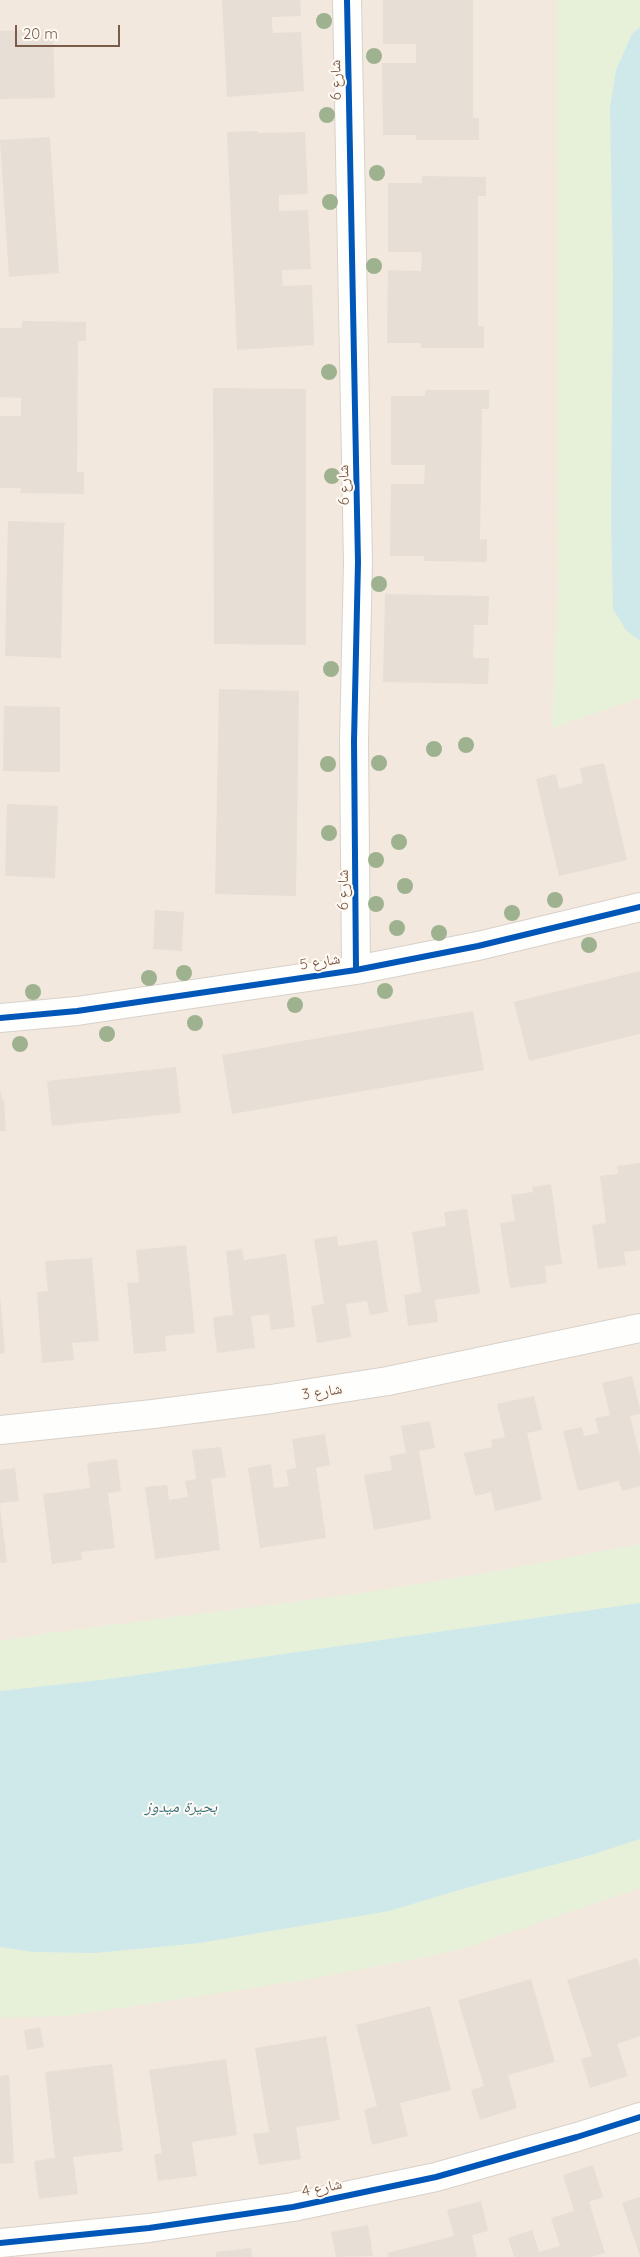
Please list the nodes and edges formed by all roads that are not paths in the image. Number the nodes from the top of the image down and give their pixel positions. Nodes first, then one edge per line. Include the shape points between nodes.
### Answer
1 (347, 0) edge
2 (640, 907) edge
3 (356, 970) junction
4 (0, 1018) edge
5 (640, 1328) edge
6 (0, 1430) edge
7 (640, 2117) edge
8 (0, 2243) edge

1 - 3 street, شارع 6 via 358,562 354,741
2 - 3 street, شارع 5 via 478,946
3 - 4 street, شارع 5 via 122,1005
5 - 6 street, شارع 3 via 388,1381 212,1407
7 - 8 street, شارع 4 via 436,2177 294,2207 150,2228

